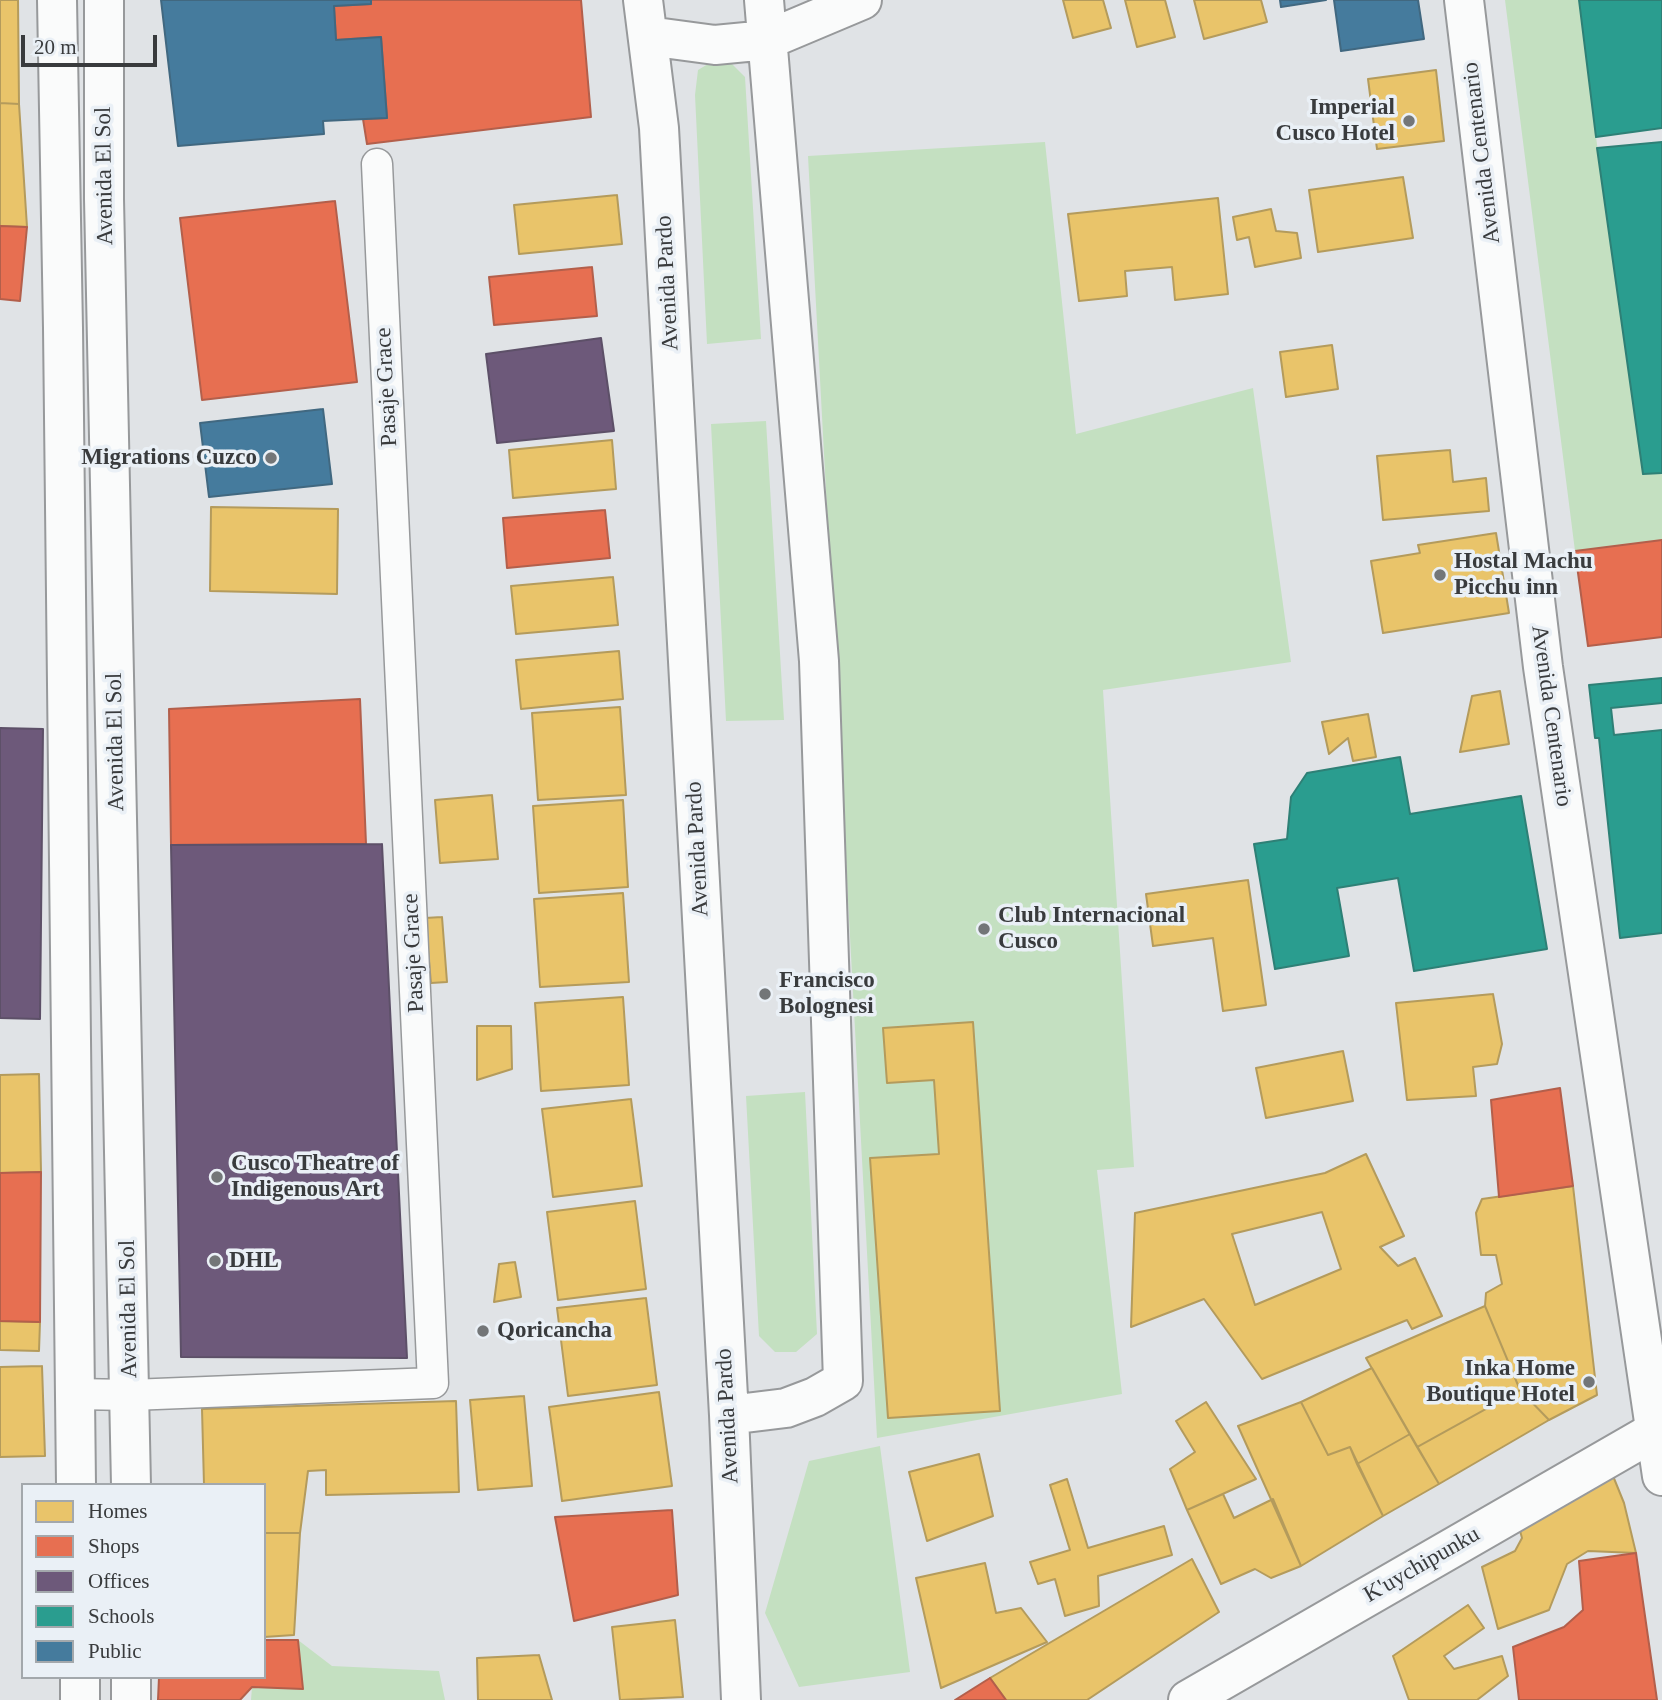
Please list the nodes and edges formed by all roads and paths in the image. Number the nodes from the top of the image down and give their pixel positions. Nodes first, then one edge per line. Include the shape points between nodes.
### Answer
1 (57, 0) edge
2 (104, 0) edge
3 (764, 0) edge
4 (862, 0) edge
5 (1464, 0) edge
6 (645, 18) edge
7 (767, 40) junction
8 (377, 164) dead end
9 (74, 1394) junction
10 (131, 1395) junction
11 (729, 1415) junction
12 (1660, 1425) edge
13 (1662, 1476) edge
14 (76, 1483) edge
15 (131, 1483) edge
16 (80, 1679) edge
17 (131, 1679) edge
18 (80, 1700) edge
19 (131, 1700) edge
20 (741, 1700) edge
21 (1188, 1700) edge

1 - 9 street, Avenida El Sol
2 - 10 street, Avenida El Sol
3 - 7 street
4 - 7 street
5 - 12 street, Avenida Centenario via 1543,667
6 - 7 street via 715,45
6 - 11 street, Avenida Pardo via 659,128
7 - 11 street via 819,661 843,1381 786,1408
8 - 10 street, Pasaje Grace via 433,1383
9 - 10 street, Pasaje Grace
9 - 14 street, Avenida El Sol
10 - 15 street, Avenida El Sol
11 - 20 street, Avenida Pardo
12 - 13 street, Avenida Centenario
12 - 21 street, K'uychipunku
16 - 18 street
17 - 19 street

